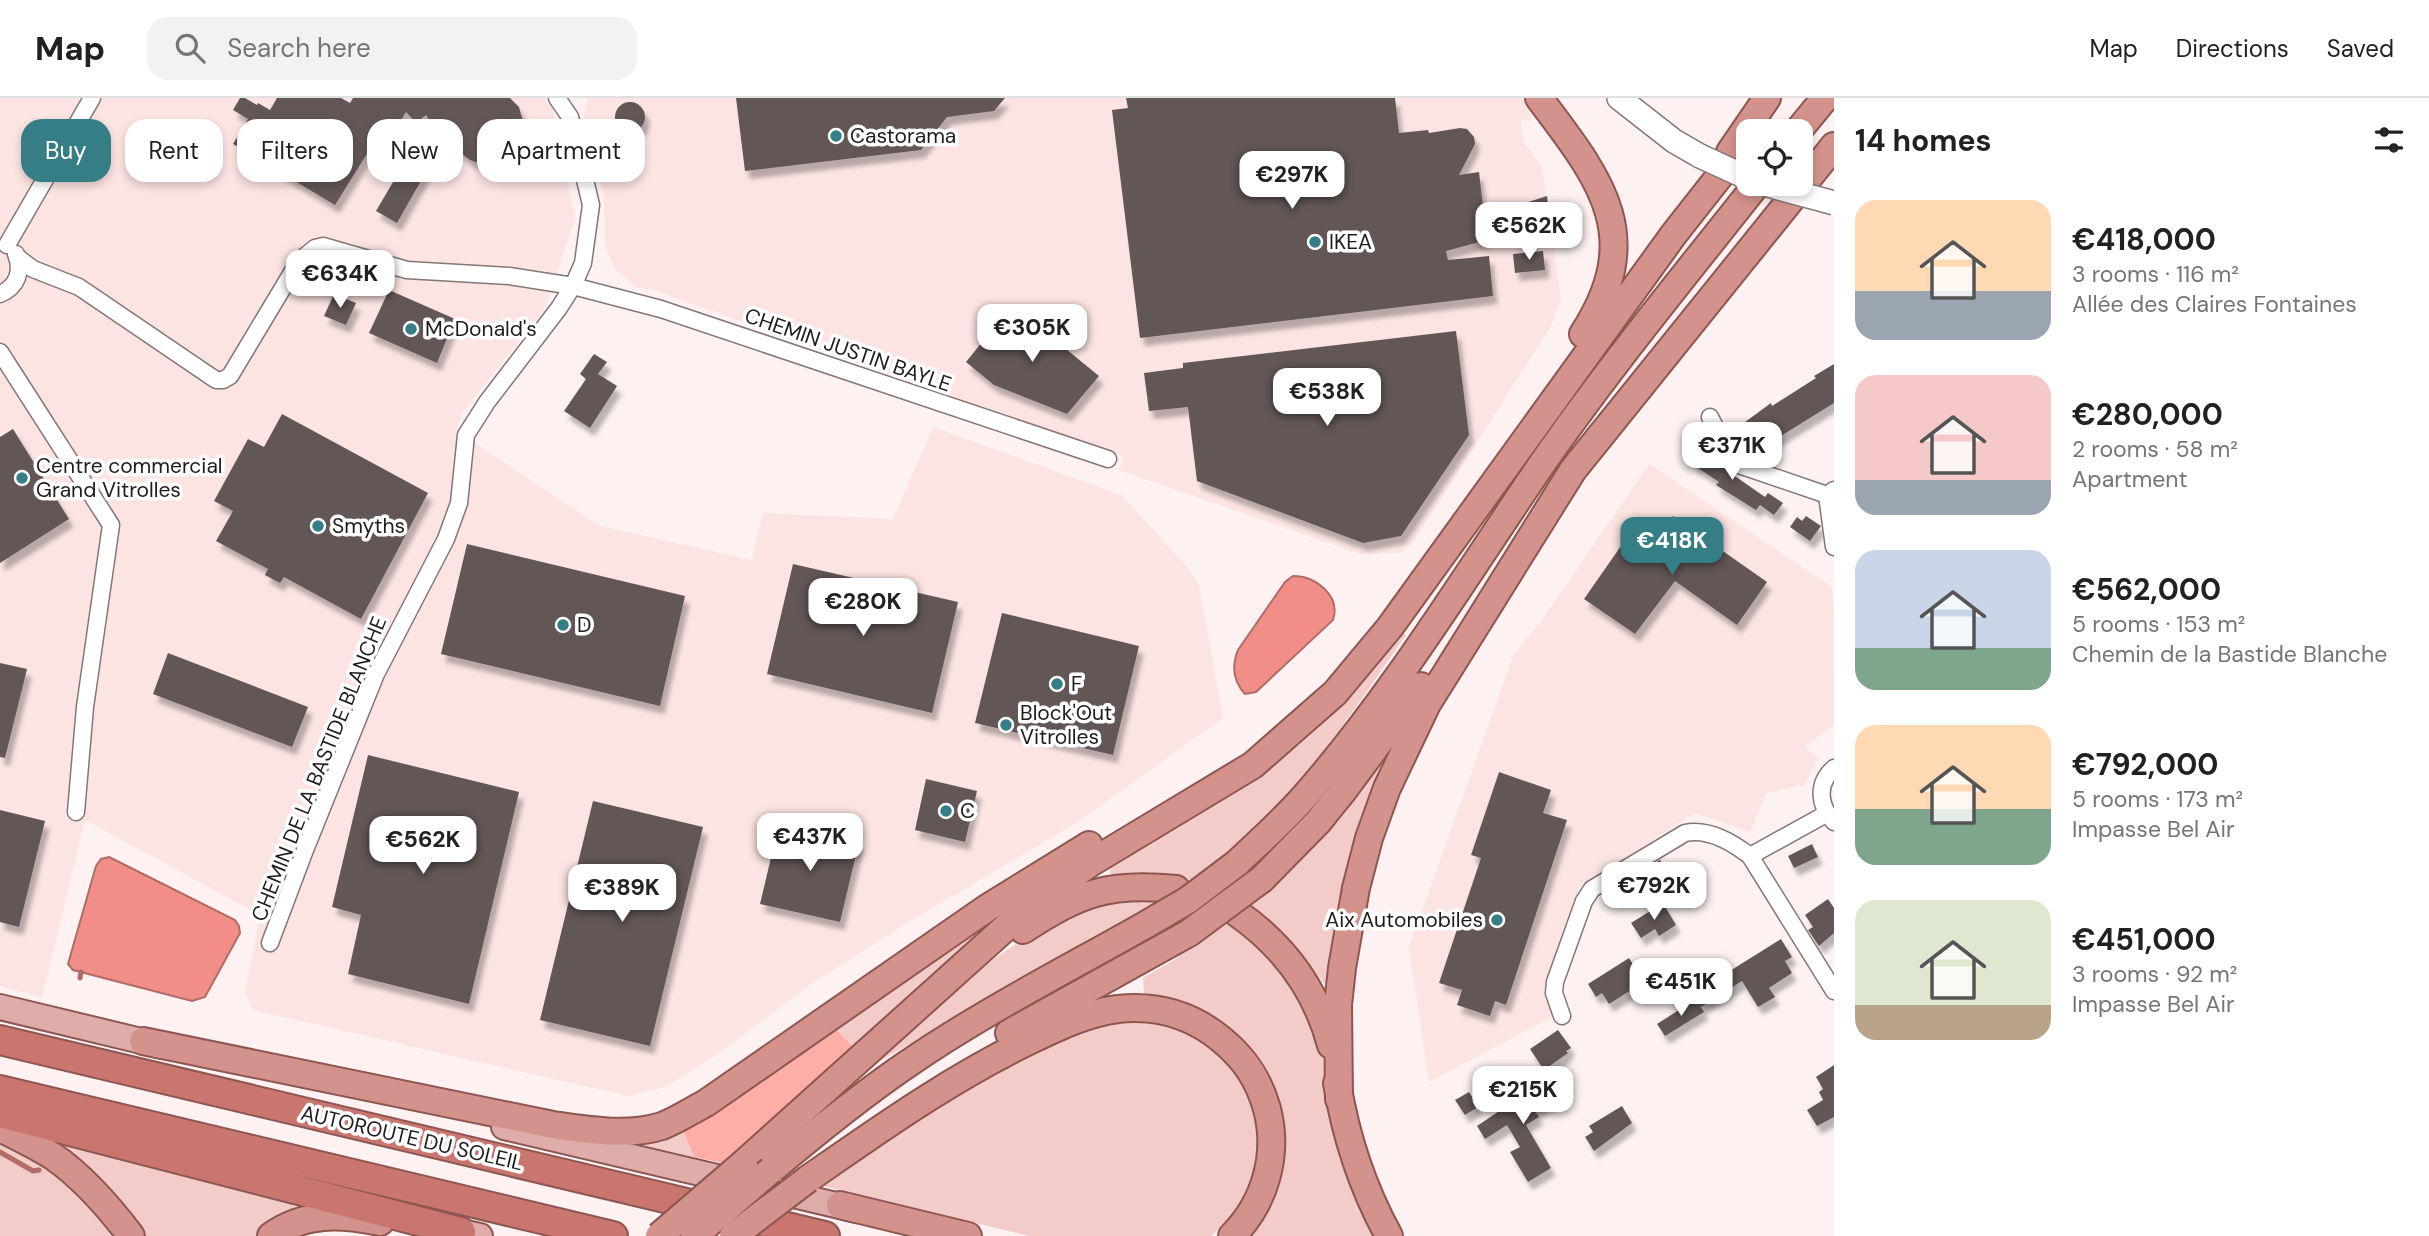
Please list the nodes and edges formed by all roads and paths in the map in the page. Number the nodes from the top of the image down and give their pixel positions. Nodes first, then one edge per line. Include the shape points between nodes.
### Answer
1 (92, 98) edge
2 (557, 98) edge
3 (574, 98) edge
4 (1539, 98) edge
5 (1619, 98) edge
6 (1767, 98) edge
7 (1781, 98) edge
8 (1825, 98) edge
9 (570, 117) junction
10 (1764, 119) edge
11 (1808, 119) edge
12 (1834, 124) edge
13 (1834, 146) edge
14 (1813, 151) edge
15 (1736, 155) edge
16 (1736, 172) edge
17 (1748, 196) edge
18 (1778, 196) edge
19 (1808, 196) edge
20 (1834, 203) edge
21 (1674, 234) junction
22 (8, 248) edge
23 (51, 277) junction
24 (573, 286) junction
25 (4, 293) edge
26 (0, 352) edge
27 (1710, 417) dead end
28 (1108, 459) dead end
29 (1573, 470) junction
30 (1830, 493) edge
31 (1834, 547) edge
32 (1420, 585) junction
33 (1316, 711) junction
34 (1834, 768) edge
35 (76, 812) dead end
36 (1830, 818) edge
37 (1750, 856) junction
38 (1176, 888) dead end
39 (1237, 913) dead end
40 (270, 943) dead end
41 (1834, 991) edge
42 (0, 1007) edge
43 (1562, 1016) dead end
44 (0, 1040) edge
45 (143, 1041) junction
46 (839, 1078) junction
47 (0, 1090) edge
48 (1339, 1100) junction
49 (0, 1113) edge
50 (0, 1128) edge
51 (804, 1178) junction
52 (840, 1205) junction
53 (471, 1234) edge
54 (131, 1236) edge
55 (271, 1236) edge
56 (612, 1236) edge
57 (659, 1236) edge
58 (695, 1236) edge
59 (733, 1236) edge
60 (825, 1236) edge
61 (953, 1236) edge
62 (968, 1236) edge
63 (1232, 1236) edge
64 (1389, 1236) edge

1 - 22 street
2 - 9 street
3 - 9 street
4 - 32 highway via 1602,191 1613,229 1609,281 1599,309
5 - 16 main road, bridge via 1674,141
6 - 21 highway
7 - 10 highway
8 - 11 highway
9 - 24 street, CHEMIN DE LA BASTIDE BLANCHE via 591,205 583,263
12 - 14 highway
13 - 29 highway
15 - 21 highway
17 - 58 highway, bridge via 1603,380 1394,680 1286,817 1188,900 907,1064 823,1126
18 - 29 highway
19 - 20 main road, bridge
21 - 32 highway
22 - 23 street
22 - 25 street via 20,271
23 - 24 street, CHEMIN JUSTIN BAYLE via 79,287 216,380 230,376 299,261 314,248 330,247 407,270 509,276
23 - 25 street
24 - 28 street, CHEMIN JUSTIN BAYLE via 661,309
24 - 40 street, CHEMIN DE LA BASTIDE BLANCHE via 466,435 459,503 446,539 376,674
26 - 35 street via 111,525 85,707
27 - 30 street via 1733,463
29 - 48 highway via 1427,704 1387,788 1356,888 1342,968
29 - 51 highway, bridge via 1368,759 1318,822 1262,879 1189,933 887,1108
30 - 31 street
32 - 33 highway via 1356,670
33 - 45 highway via 1228,768 1033,878 741,1080 662,1125 623,1131 553,1125
33 - 46 highway via 1253,765 1034,902
34 - 36 street via 1823,783 1821,797
36 - 37 street
37 - 41 street
37 - 43 street via 1737,845 1697,830 1592,889 1555,982
38 - 46 highway via 1111,888 1085,895 1046,915
39 - 48 highway via 1281,950 1310,991 1324,1021
42 - 45 main road
44 - 60 highway, AUTOROUTE DU SOLEIL
45 - 52 main road
46 - 57 highway, bridge
47 - 56 highway
48 - 64 highway via 1356,1166
49 - 53 highway
50 - 54 highway via 69,1169
51 - 59 highway, bridge
51 - 63 highway via 1025,1043 1098,1013 1156,1009 1181,1015 1214,1033 1240,1057 1261,1090 1272,1135 1269,1169 1250,1215
52 - 61 main road
52 - 62 highway
53 - 55 highway via 421,1231 337,1215 300,1220

